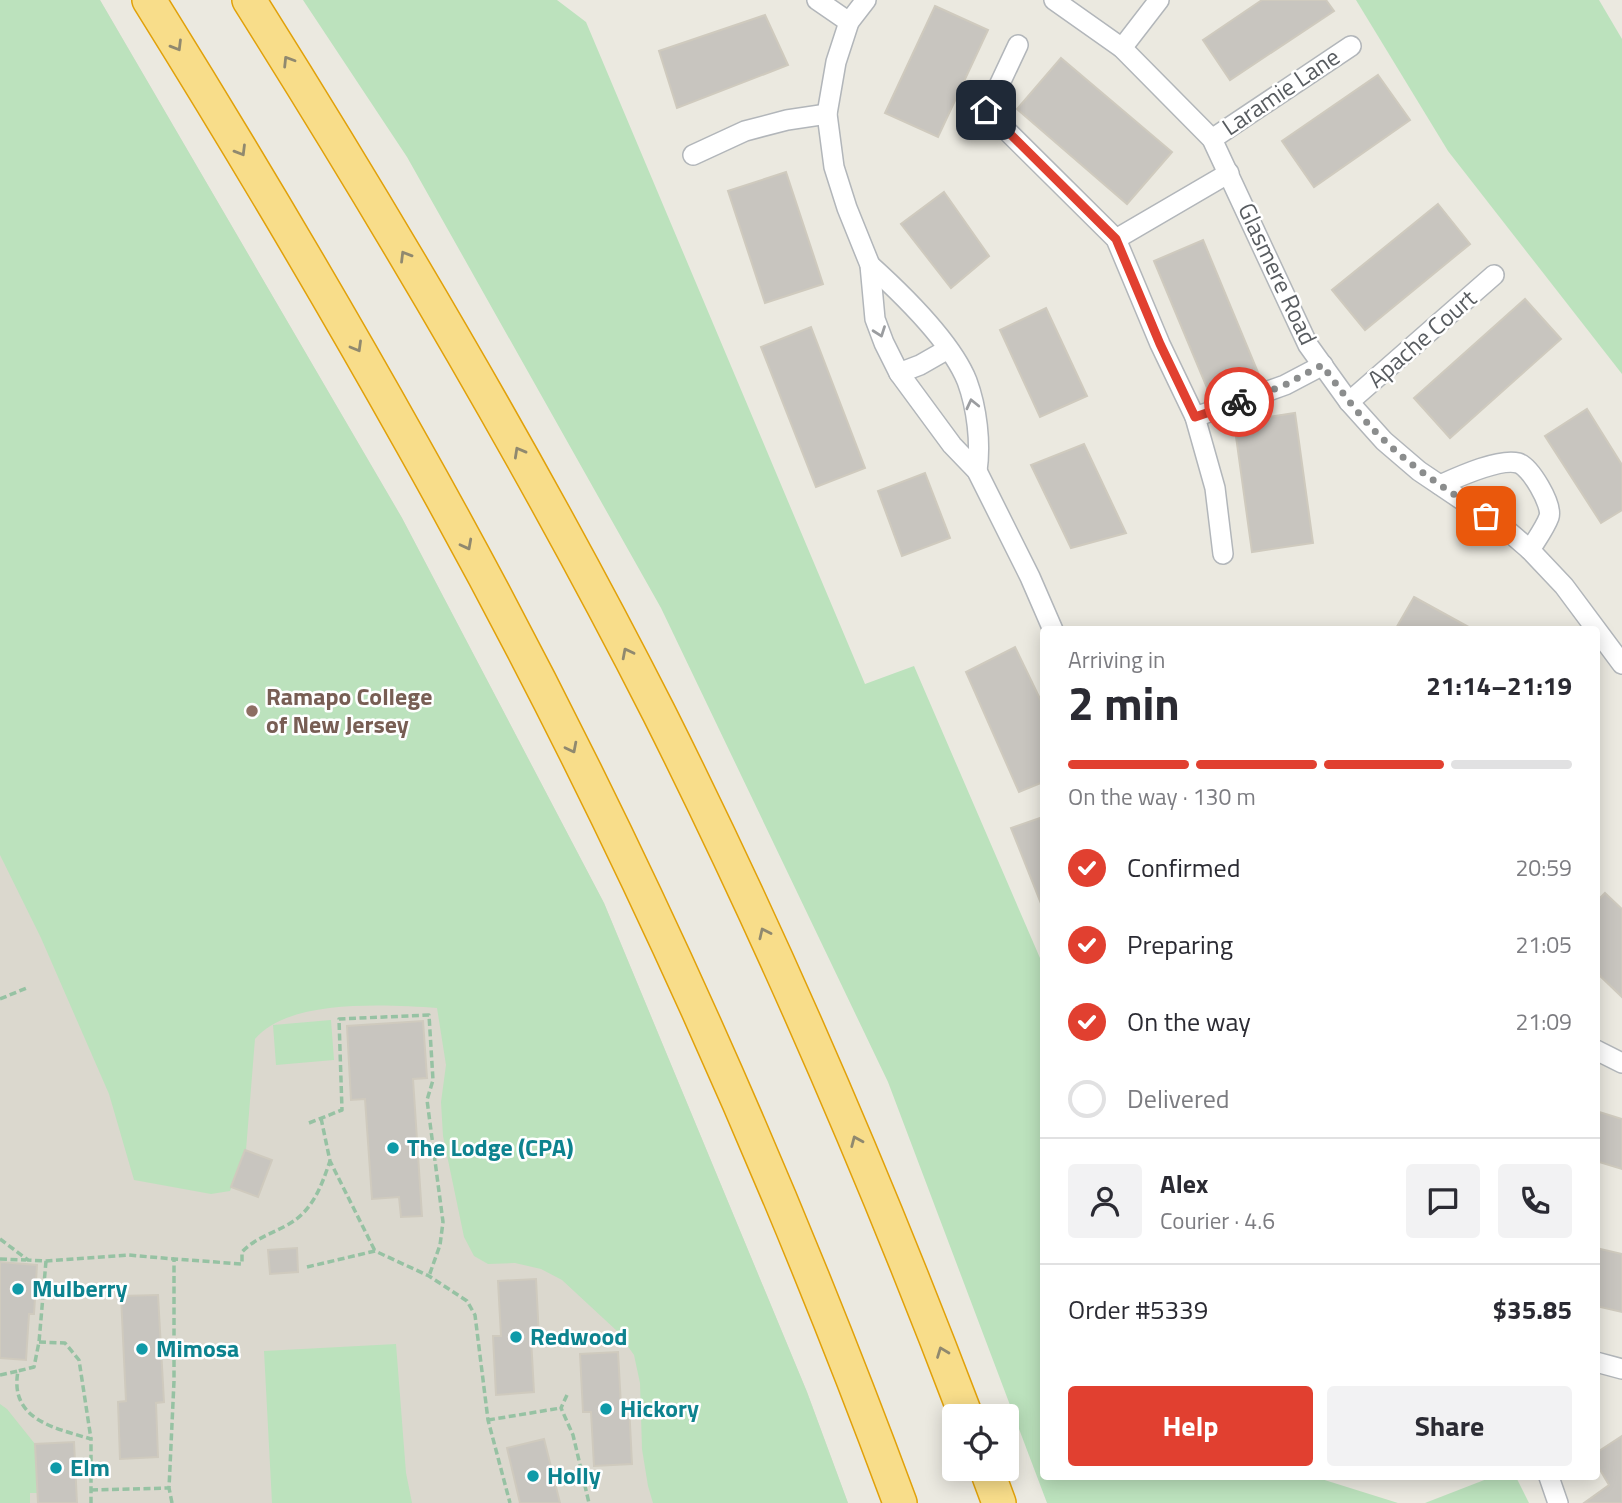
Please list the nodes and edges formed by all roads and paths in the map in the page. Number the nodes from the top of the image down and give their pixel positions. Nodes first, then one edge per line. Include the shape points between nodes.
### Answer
1 (149, 0) edge
2 (249, 0) edge
3 (817, 0) edge
4 (866, 0) edge
5 (1054, 0) edge
6 (1159, 0) edge
7 (849, 22) junction
8 (1018, 45) dead end
9 (1351, 46) dead end
10 (1122, 48) junction
11 (827, 114) junction
12 (1212, 139) junction
13 (693, 155) dead end
14 (1229, 173) junction
15 (1116, 239) junction
16 (870, 265) junction
17 (1494, 275) dead end
18 (948, 349) junction
19 (1322, 365) junction
20 (899, 373) junction
21 (1349, 402) junction
22 (1195, 417) junction
23 (977, 471) junction
24 (1440, 485) junction
25 (1530, 550) junction
26 (1223, 554) dead end
27 (1051, 626) edge
28 (1594, 626) edge
29 (1600, 634) edge
30 (1622, 664) edge
31 (29, 987) dead end
32 (0, 999) edge
33 (1600, 1053) edge
34 (1622, 1063) edge
35 (321, 1118) junction
36 (309, 1123) dead end
37 (330, 1161) junction
38 (0, 1239) edge
39 (375, 1251) junction
40 (0, 1259) edge
41 (174, 1259) junction
42 (28, 1260) junction
43 (46, 1261) junction
44 (307, 1267) dead end
45 (429, 1276) junction
46 (39, 1342) junction
47 (1600, 1363) edge
48 (1622, 1369) edge
49 (18, 1371) junction
50 (0, 1375) edge
51 (567, 1395) dead end
52 (961, 1404) edge
53 (561, 1408) junction
54 (488, 1420) junction
55 (91, 1439) junction
56 (1550, 1480) edge
57 (991, 1481) edge
58 (169, 1488) junction
59 (91, 1490) junction
60 (91, 1503) edge
61 (172, 1503) edge
62 (510, 1503) edge
63 (589, 1503) edge
64 (900, 1503) edge
65 (999, 1503) edge
66 (1558, 1503) edge

1 -> 64 highway via 414,446 576,757 733,1088
52 -> 2 highway via 891,1224 795,1001 659,713 491,401
3 - 7 street
4 - 7 street
5 - 10 street, Glasmere Road
6 - 10 street
7 - 11 street
8 - 15 street via 986,110
9 - 12 street, Laramie Lane
10 - 12 street, Glasmere Road
11 - 13 street via 745,131
11 - 16 street via 834,167
12 - 14 street, Glasmere Road
14 - 15 street
14 - 19 street, Glasmere Road via 1308,345
15 - 22 street
16 - 18 street
16 -> 20 street via 875,319
17 - 21 street, Apache Court
18 - 20 street
23 -> 18 street via 980,452 967,380
19 - 21 street, Glasmere Road
19 - 22 street via 1285,385
20 - 23 street via 957,452
21 - 24 street, Glasmere Road via 1384,441
22 - 26 street via 1215,488
23 - 27 street
24 - 25 street, Glasmere Road
24 - 25 street via 1495,465 1518,463 1529,470 1550,515
25 - 28 street, Glasmere Road
29 - 30 street, Glasmere Road
31 - 32 path
33 - 34 street
35 - 36 path
35 - 37 path
35 - 45 path via 342,1110 339,1020 429,1015 433,1080 427,1100 443,1222
37 - 39 path
37 - 41 path via 319,1194 307,1209 290,1223 250,1242 242,1252 242,1264
38 - 42 path
39 - 44 path
39 - 45 path
40 - 42 path
41 - 43 path via 128,1255
41 - 58 path
42 - 43 path
43 - 46 path
45 - 54 path via 467,1301 475,1315
46 - 49 path via 34,1367
46 - 55 path via 65,1343 79,1360
47 - 48 street
49 - 50 path
49 - 55 path via 15,1387 24,1408 42,1423
51 - 53 path
53 - 54 path
53 - 63 path via 573,1435
54 - 62 path
55 - 59 path
56 - 66 street
57 - 65 highway
58 - 59 path
58 - 61 path
59 - 60 path

